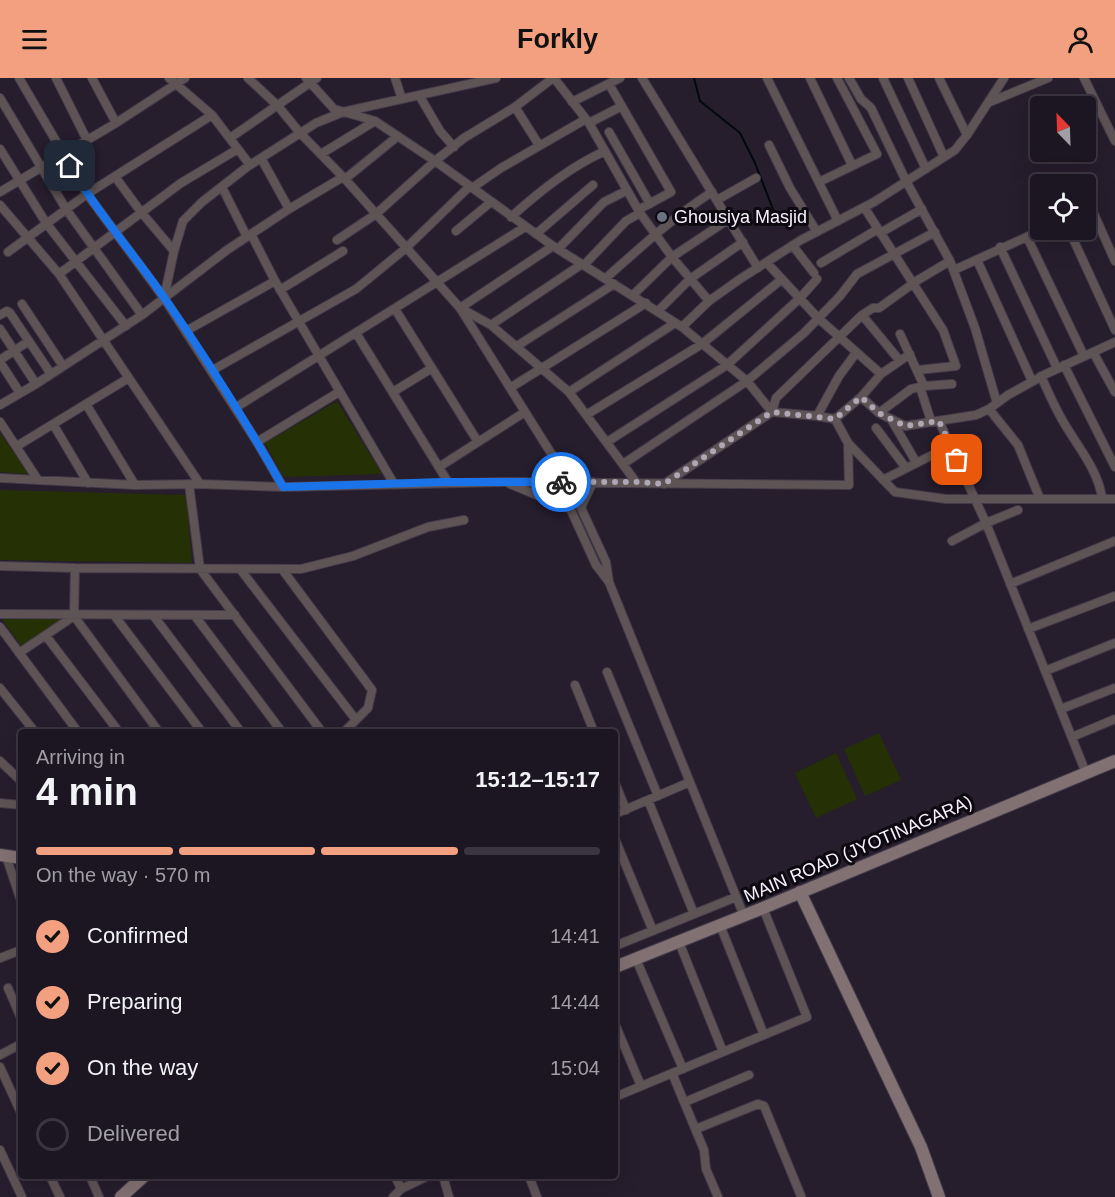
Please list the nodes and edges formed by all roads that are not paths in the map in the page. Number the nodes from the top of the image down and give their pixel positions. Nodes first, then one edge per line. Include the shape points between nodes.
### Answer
1 (19, 78) edge
2 (56, 78) edge
3 (92, 78) edge
4 (185, 78) edge
5 (248, 78) edge
6 (395, 78) edge
7 (496, 78) edge
8 (553, 78) edge
9 (620, 78) edge
10 (642, 78) edge
11 (768, 78) edge
12 (810, 78) edge
13 (837, 78) edge
14 (849, 78) edge
15 (883, 78) edge
16 (908, 78) edge
17 (939, 78) edge
18 (1004, 78) edge
19 (1047, 78) edge
20 (1084, 78) edge
21 (311, 79) edge
22 (480, 80) edge
23 (172, 81) edge
24 (609, 84) junction
25 (419, 95) junction
26 (0, 98) edge
27 (402, 99) junction
28 (572, 102) junction
29 (989, 102) junction
30 (278, 106) junction
31 (621, 106) junction
32 (515, 107) junction
33 (343, 112) junction
34 (212, 115) junction
35 (375, 121) junction
36 (587, 121) junction
37 (116, 123) junction
38 (609, 132) dead end
39 (300, 133) junction
40 (967, 135) junction
41 (398, 136) junction
42 (230, 138) junction
43 (87, 140) junction
44 (1115, 141) edge
45 (769, 145) dead end
46 (539, 146) junction
47 (454, 147) junction
48 (237, 148) junction
49 (0, 149) edge
50 (605, 151) junction
51 (63, 154) junction
52 (321, 154) junction
53 (944, 157) junction
54 (261, 158) junction
55 (435, 161) junction
56 (250, 165) junction
57 (852, 165) junction
58 (40, 168) junction
59 (926, 169) junction
60 (116, 178) junction
61 (344, 178) junction
62 (756, 178) dead end
63 (19, 180) junction
64 (906, 181) junction
65 (819, 182) junction
66 (593, 185) dead end
67 (222, 187) junction
68 (471, 187) junction
69 (626, 191) junction
70 (0, 192) edge
71 (87, 194) junction
72 (715, 196) junction
73 (491, 202) junction
74 (650, 204) junction
75 (0, 205) edge
76 (864, 207) junction
77 (66, 209) junction
78 (289, 209) junction
79 (922, 209) junction
80 (639, 212) junction
81 (141, 213) junction
82 (376, 214) junction
83 (511, 217) junction
84 (1096, 218) edge
85 (729, 219) junction
86 (838, 221) junction
87 (46, 223) junction
88 (525, 227) junction
89 (116, 231) junction
90 (456, 231) dead end
91 (879, 231) junction
92 (817, 232) junction
93 (935, 232) junction
94 (536, 234) junction
95 (654, 234) junction
96 (249, 236) junction
97 (1030, 236) edge
98 (27, 237) junction
99 (1027, 237) junction
100 (337, 240) dead end
101 (1074, 240) edge
102 (743, 242) junction
103 (793, 246) junction
104 (96, 248) junction
105 (406, 248) junction
106 (555, 248) junction
107 (1000, 248) junction
108 (174, 251) junction
109 (343, 251) dead end
110 (8, 252) dead end
111 (894, 255) junction
112 (672, 257) junction
113 (977, 260) junction
114 (1115, 261) edge
115 (77, 262) junction
116 (767, 263) junction
117 (821, 263) dead end
118 (583, 265) junction
119 (952, 266) junction
120 (758, 268) junction
121 (59, 274) junction
122 (606, 279) junction
123 (690, 279) junction
124 (782, 279) junction
125 (275, 281) junction
126 (437, 282) junction
127 (614, 284) junction
128 (913, 284) junction
129 (280, 290) junction
130 (633, 295) junction
131 (164, 298) junction
132 (800, 298) junction
133 (709, 301) junction
134 (645, 303) junction
135 (22, 304) dead end
136 (460, 308) junction
137 (395, 309) junction
138 (658, 311) junction
139 (0, 315) edge
140 (142, 315) junction
141 (862, 315) junction
142 (818, 318) junction
143 (300, 321) junction
144 (491, 325) junction
145 (678, 325) junction
146 (126, 326) junction
147 (0, 329) edge
148 (1115, 330) edge
149 (186, 331) junction
150 (356, 333) junction
151 (900, 334) dead end
152 (838, 337) junction
153 (104, 340) junction
154 (29, 341) junction
155 (1115, 342) edge
156 (702, 344) junction
157 (517, 346) junction
158 (15, 350) junction
159 (1093, 352) junction
160 (856, 353) junction
161 (910, 354) junction
162 (318, 356) junction
163 (1083, 356) junction
164 (0, 361) edge
165 (900, 361) junction
166 (727, 365) junction
167 (63, 366) junction
168 (542, 367) junction
169 (1060, 367) junction
170 (432, 368) junction
171 (918, 370) junction
172 (211, 371) junction
173 (51, 374) junction
174 (881, 374) junction
175 (127, 379) junction
176 (1036, 379) junction
177 (747, 381) junction
178 (36, 384) junction
179 (952, 384) dead end
180 (922, 386) junction
181 (510, 388) junction
182 (339, 392) junction
183 (393, 392) junction
184 (569, 392) junction
185 (1115, 392) edge
186 (20, 393) junction
187 (861, 397) junction
188 (1, 401) edge
189 (997, 403) junction
190 (86, 404) junction
191 (235, 408) junction
192 (989, 409) junction
193 (525, 412) junction
194 (772, 412) junction
195 (879, 413) junction
196 (586, 415) junction
197 (817, 416) junction
198 (835, 419) junction
199 (891, 419) junction
200 (935, 421) junction
201 (0, 422) edge
202 (53, 424) junction
203 (876, 428) dead end
204 (257, 442) junction
205 (478, 442) junction
206 (607, 442) junction
207 (848, 443) junction
208 (16, 446) junction
209 (950, 446) junction
210 (916, 462) junction
211 (623, 464) junction
212 (439, 467) junction
213 (1115, 467) edge
214 (906, 468) junction
215 (0, 478) edge
216 (38, 480) junction
217 (884, 480) junction
218 (448, 482) junction
219 (504, 482) junction
220 (558, 482) junction
221 (569, 482) junction
222 (593, 482) junction
223 (636, 482) junction
224 (88, 483) junction
225 (189, 484) junction
226 (200, 484) junction
227 (394, 484) junction
228 (664, 484) junction
229 (135, 485) junction
230 (283, 487) junction
231 (1102, 498) junction
232 (976, 499) junction
233 (1040, 499) junction
234 (1115, 499) edge
235 (581, 507) junction
236 (570, 509) junction
237 (1018, 510) dead end
238 (464, 520) dead end
239 (986, 523) junction
240 (952, 541) dead end
241 (1115, 541) edge
242 (0, 566) edge
243 (75, 568) junction
244 (200, 569) junction
245 (240, 569) junction
246 (282, 569) junction
247 (609, 582) junction
248 (1010, 584) junction
249 (1115, 596) edge
250 (0, 614) edge
251 (114, 615) junction
252 (153, 615) junction
253 (235, 615) junction
254 (74, 616) junction
255 (195, 616) junction
256 (0, 627) edge
257 (1028, 630) junction
258 (46, 636) junction
259 (1115, 644) edge
260 (19, 653) junction
261 (1045, 671) junction
262 (606, 672) dead end
263 (575, 686) dead end
264 (0, 688) edge
265 (1115, 688) edge
266 (1061, 710) junction
267 (1115, 719) edge
268 (356, 720) junction
269 (33, 729) edge
270 (76, 729) edge
271 (117, 729) edge
272 (157, 729) edge
273 (200, 729) edge
274 (239, 729) edge
275 (280, 729) edge
276 (320, 729) edge
277 (346, 729) edge
278 (593, 729) edge
279 (1072, 737) junction
280 (1115, 761) edge
281 (1, 763) edge
282 (1086, 773) junction
283 (18, 778) edge
284 (690, 782) junction
285 (618, 790) edge
286 (658, 796) junction
287 (648, 800) junction
288 (0, 803) edge
289 (18, 805) edge
290 (626, 810) junction
291 (618, 813) edge
292 (618, 846) edge
293 (3, 856) edge
294 (18, 858) edge
295 (800, 892) junction
296 (18, 894) edge
297 (736, 897) junction
298 (763, 908) junction
299 (694, 914) junction
300 (744, 916) junction
301 (720, 925) junction
302 (652, 931) junction
303 (679, 942) junction
304 (618, 945) edge
305 (18, 951) edge
306 (0, 958) edge
307 (636, 959) junction
308 (618, 967) edge
309 (8, 988) dead end
310 (18, 1008) edge
311 (618, 1031) edge
312 (764, 1035) junction
313 (18, 1045) edge
314 (723, 1052) junction
315 (0, 1054) edge
316 (0, 1067) edge
317 (683, 1069) junction
318 (672, 1073) junction
319 (749, 1075) dead end
320 (641, 1086) junction
321 (618, 1096) edge
322 (685, 1102) junction
323 (18, 1106) edge
324 (696, 1129) junction
325 (0, 1150) edge
326 (51, 1179) edge
327 (91, 1179) edge
328 (136, 1179) edge
329 (396, 1179) edge
330 (422, 1179) edge
331 (444, 1179) edge
332 (530, 1179) edge
333 (401, 1190) junction
334 (801, 1196) edge
335 (22, 1197) edge
336 (60, 1197) edge
337 (99, 1197) edge
338 (121, 1197) edge
339 (393, 1197) edge
340 (449, 1197) edge
341 (537, 1197) edge
342 (718, 1197) edge
343 (939, 1197) edge

1 - 51 street
2 - 43 street
3 - 37 street
4 - 23 street
5 - 30 street
6 - 27 street
7 - 22 street
8 - 28 street
8 - 32 street
9 - 24 street
10 - 72 street
11 - 65 street
12 - 57 street
13 - 57 street via 877,154
14 - 64 street via 871,108
15 - 59 street
16 - 53 street
17 - 40 street
18 - 29 street
19 - 29 street
20 - 44 street
21 - 30 street
21 - 33 street via 334,109
22 - 25 street
23 - 34 street
23 - 37 street
24 - 28 street
24 - 31 street
25 - 27 street
25 - 47 street
26 - 58 street
27 - 33 street
28 - 36 street
29 - 40 street
30 - 39 street
30 - 42 street
31 - 36 street
31 - 74 street via 671,192
32 - 46 street
32 - 47 street
33 - 35 street
33 - 39 street
34 - 42 street
34 - 60 street
35 - 41 street
35 - 52 street
36 - 46 street
36 - 50 street
37 - 43 street
38 - 74 street
39 - 52 street
39 - 54 street
40 - 53 street
41 - 55 street
41 - 61 street
42 - 48 street
43 - 51 street
45 - 92 street
46 - 68 street
47 - 55 street
48 - 56 street
48 - 81 street
49 - 63 street
50 - 69 street
50 - 83 street via 575,167
51 - 58 street
51 - 71 street
52 - 61 street
53 - 59 street
54 - 56 street
54 - 78 street
55 - 68 street
55 - 82 street
56 - 67 street
57 - 65 street
58 - 63 street
58 - 77 street
59 - 64 street
60 - 71 street
60 - 81 street
61 - 78 street
61 - 82 street
62 - 72 street
63 - 70 street
63 - 87 street
64 - 76 street
64 - 79 street
65 - 86 street
66 - 94 street
67 - 96 street
67 - 108 street via 183,221
68 - 73 street
68 - 105 street
69 - 80 street
69 - 106 street via 604,202
71 - 77 street
71 - 89 street
72 - 85 street
72 - 95 street via 689,207
73 - 83 street
73 - 90 street
74 - 80 street
75 - 98 street
76 - 86 street
76 - 91 street
77 - 87 street
77 - 104 street
78 - 96 street
79 - 91 street
79 - 93 street
80 - 95 street
80 - 118 street
81 - 89 street
81 - 108 street
82 - 100 street
82 - 105 street
83 - 88 street
84 - 114 street
85 - 102 street
85 - 112 street
86 - 92 street
87 - 98 street
87 - 115 street
88 - 94 street
88 - 126 street
89 - 104 street
89 - 131 street
91 - 111 street
91 - 117 street
92 - 103 street
93 - 111 street
93 - 119 street
94 - 106 street
95 - 112 street
95 - 122 street
96 - 125 street
96 - 131 street
97 - 99 street
98 - 110 street
98 - 121 street
99 - 107 street
99 - 163 street
101 - 148 street
102 - 120 street
102 - 123 street
103 - 116 street
103 - 132 street via 816,276
104 - 115 street
104 - 140 street
105 - 126 street
105 - 143 street via 356,289
106 - 118 street
106 - 136 street
107 - 113 street
107 - 169 street
108 - 131 street
109 - 129 street
111 - 128 street
111 - 142 street via 857,274
112 - 123 street
112 - 130 street
113 - 119 street
113 - 176 street
115 - 121 street
115 - 146 street
116 - 120 street
116 - 124 street
118 - 122 street
118 - 144 street
119 - 128 street
119 - 189 street
120 - 133 street
121 - 153 street
122 - 127 street
123 - 133 street
123 - 138 street
124 - 132 street
124 - 156 street
125 - 129 street
125 - 149 street
126 - 136 street
126 - 137 street
127 - 130 street
127 - 157 street
128 - 141 street
128 - 171 street via 943,330 956,366
129 - 143 street
130 - 134 street
131 - 140 street
131 - 149 street
132 - 142 street
132 - 166 street
133 - 145 street
134 - 138 street
134 - 168 street
135 - 167 street
136 - 144 street
136 - 181 street
137 - 150 street
137 - 170 street
138 - 145 street
139 - 154 street via 9,311
140 - 146 street
141 - 152 street
141 - 165 street
142 - 152 street
142 - 177 street
143 - 162 street
143 - 172 street
144 - 157 street
145 - 156 street
145 - 184 street
146 - 153 street
147 - 158 street
149 - 172 street
150 - 162 street
150 - 183 street
151 - 161 street
152 - 160 street
152 - 194 street via 776,398
153 - 167 street
153 - 175 street
154 - 158 street
154 - 173 street
155 - 159 street
156 - 166 street
156 - 196 street
157 - 168 street
158 - 164 street
158 - 178 street
159 - 163 street
159 - 185 street
160 - 174 street
160 - 197 street
161 - 165 street
161 - 171 street
162 - 182 street
162 - 191 street
163 - 169 street
164 - 186 street
165 - 174 street
166 - 177 street
166 - 206 street
167 - 173 street
168 - 181 street
168 - 184 street
169 - 176 street
169 - 213 street
170 - 183 street
170 - 205 street
171 - 180 street
172 - 191 street
173 - 178 street
174 - 187 street
175 - 190 street
175 - 226 street
176 - 189 street
176 - 231 street via 1091,466
177 - 194 street
177 - 211 street
178 - 186 street
179 - 180 street
180 - 195 street via 910,389
180 - 200 street
181 - 193 street
182 - 204 street
182 - 227 street
183 - 212 street
184 - 196 street
186 - 188 street
187 - 195 street
187 - 198 street
189 - 192 street
190 - 202 street
190 - 229 street
191 - 204 street
192 - 200 street via 976,415
192 - 233 street via 1018,445
193 - 205 street
193 - 221 street
194 - 197 street
194 - 228 street
195 - 199 street
196 - 206 street
197 - 198 street
198 - 207 street
199 - 200 street via 905,426
199 - 210 street
200 - 209 street
201 - 208 street
202 - 208 street
202 - 224 street
203 - 214 street
204 - 230 street
205 - 212 street
206 - 211 street
207 - 217 street
207 - 228 street via 849,485
208 - 216 street
209 - 210 street
209 - 232 street
210 - 214 street
211 - 223 street
212 - 218 street
214 - 217 street
215 - 216 street
216 - 224 street
217 - 232 street via 895,492
218 - 219 street
218 - 227 street
219 - 220 street
219 - 236 street
220 - 221 street
220 - 236 street
221 - 222 street
221 - 235 street
222 - 223 street
222 - 235 street
223 - 228 street
224 - 229 street
225 - 226 street
225 - 229 street
225 - 244 street
226 - 230 street
227 - 230 street
231 - 233 street
231 - 234 street
232 - 233 street
232 - 239 street
235 - 247 street via 606,562
236 - 247 street via 596,566
237 - 239 street
238 - 246 street via 428,527 353,556 301,569
239 - 240 street
239 - 248 street
241 - 248 street
242 - 243 street
243 - 244 street
243 - 254 street
244 - 245 street
244 - 253 street
245 - 246 street
245 - 268 street
246 - 268 street via 372,690 368,708
247 - 284 street
248 - 257 street
249 - 257 street
250 - 254 street
251 - 252 street
251 - 254 street
251 - 273 street
252 - 255 street
252 - 274 street
253 - 255 street
253 - 276 street
254 - 258 street
254 - 272 street
255 - 275 street
256 - 260 street
257 - 261 street
258 - 260 street
258 - 271 street
259 - 261 street
260 - 270 street
261 - 266 street
262 - 286 street
263 - 278 street
264 - 269 street
265 - 266 street
266 - 279 street
267 - 279 street
268 - 277 street
279 - 282 street
280 - 282 street, MAIN ROAD (JYOTINAGARA)
281 - 283 street
282 - 295 street, MAIN ROAD (JYOTINAGARA)
284 - 286 street
284 - 297 street
285 - 290 street
286 - 287 street
287 - 290 street
287 - 299 street
288 - 289 street
290 - 291 street
292 - 302 street
293 - 294 street
293 - 296 street
295 - 298 street, MAIN ROAD (JYOTINAGARA)
295 - 343 street via 921,1147
297 - 299 street
297 - 300 street
298 - 300 street, MAIN ROAD (JYOTINAGARA)
298 - 312 street via 807,1017
299 - 302 street
300 - 301 street, MAIN ROAD (JYOTINAGARA)
301 - 303 street, MAIN ROAD (JYOTINAGARA)
301 - 312 street
302 - 304 street
303 - 307 street, MAIN ROAD (JYOTINAGARA)
303 - 314 street
305 - 306 street
307 - 308 street, MAIN ROAD (JYOTINAGARA)
307 - 317 street
309 - 310 street
311 - 320 street
312 - 314 street
313 - 315 street
314 - 317 street
316 - 323 street
317 - 318 street
318 - 320 street
318 - 322 street
319 - 322 street
320 - 321 street
322 - 324 street
324 - 334 street via 758,1104 764,1106
324 - 342 street
325 - 335 street
326 - 336 street
327 - 337 street
328 - 338 street
329 - 333 street
330 - 333 street
331 - 340 street
332 - 341 street
333 - 339 street

